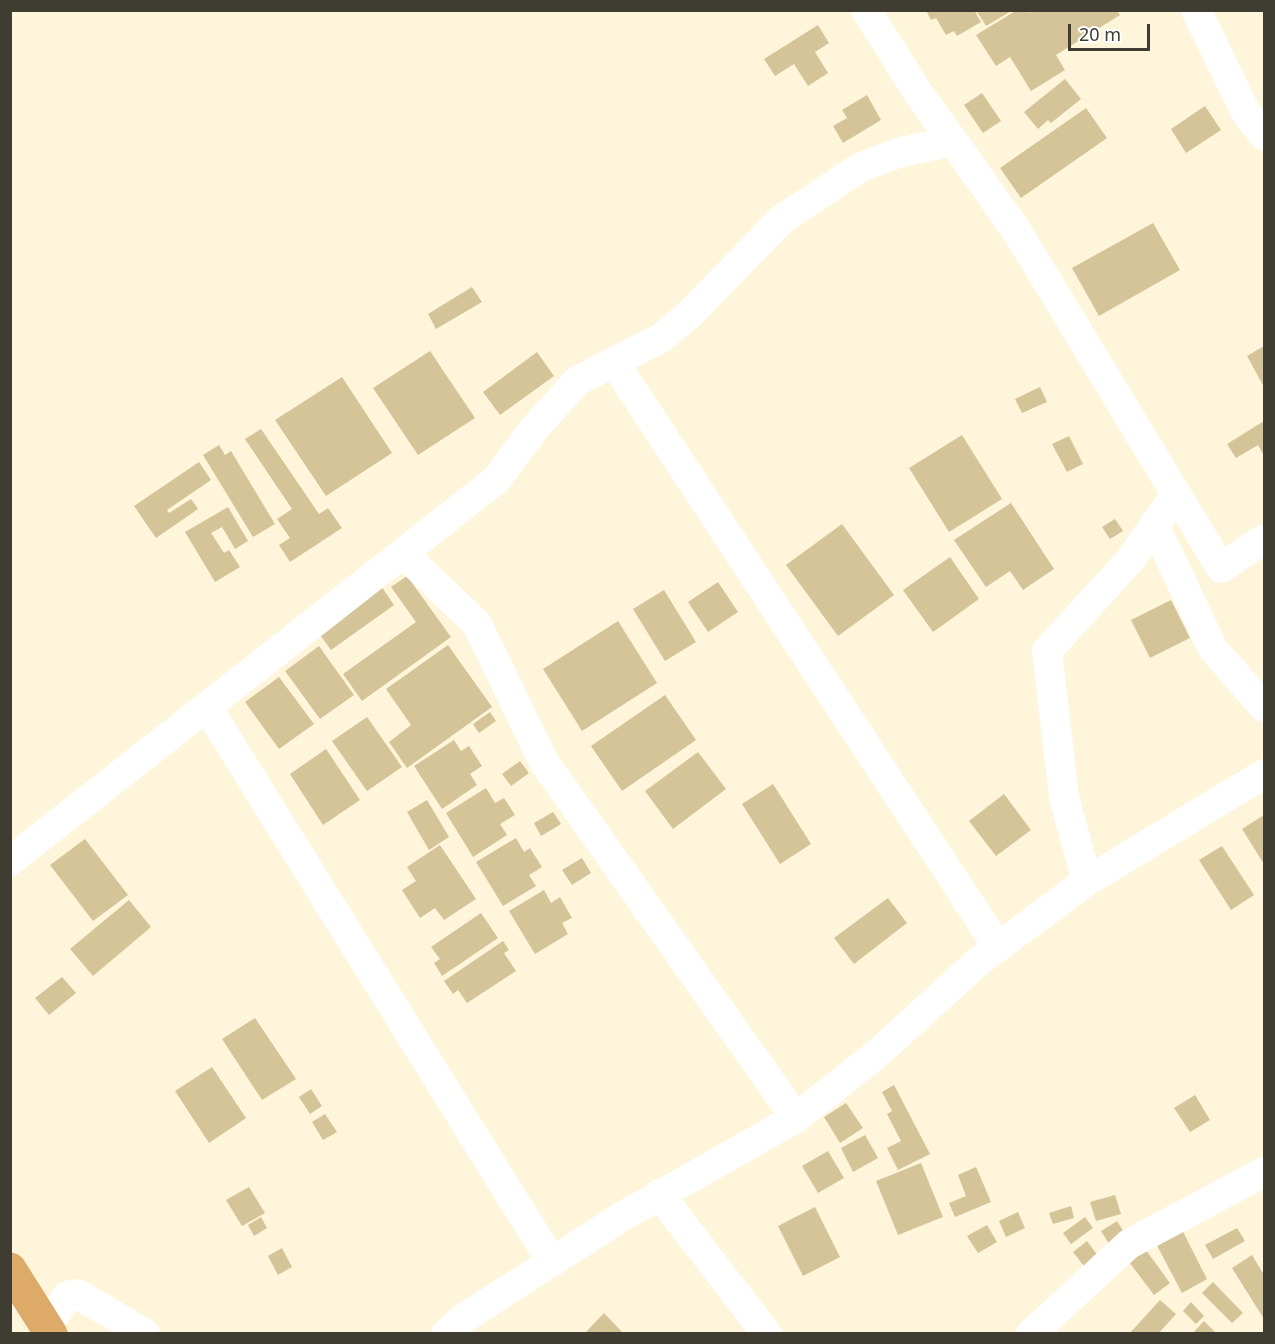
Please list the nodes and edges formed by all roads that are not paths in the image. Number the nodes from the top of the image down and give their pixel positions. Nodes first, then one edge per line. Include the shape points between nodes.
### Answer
1 (866, 10) edge
2 (1196, 10) edge
3 (1264, 136) edge
4 (953, 141) junction
5 (614, 362) junction
6 (1176, 495) junction
7 (1154, 524) junction
8 (1264, 539) edge
9 (403, 553) junction
10 (207, 707) junction
11 (1264, 707) edge
12 (1264, 774) edge
13 (10, 861) edge
14 (1087, 881) junction
15 (998, 947) junction
16 (796, 1118) junction
17 (1264, 1172) edge
18 (659, 1194) junction
19 (552, 1262) junction
20 (10, 1269) edge
21 (49, 1330) edge
22 (145, 1334) edge
23 (446, 1334) edge
24 (767, 1334) edge
25 (1031, 1334) edge

1 - 4 street
2 - 3 street via 1245,111
4 - 5 street via 901,152 861,167 781,220 690,314 661,338
4 - 6 street via 1018,233
5 - 9 street via 577,381 496,480
5 - 15 street
6 - 7 street
6 - 8 street via 1221,568
7 - 11 street via 1213,649
7 - 14 street via 1130,560 1047,651 1064,797
9 - 10 street
9 - 16 street via 477,624 544,762
10 - 13 street
10 - 19 street
12 - 14 street
14 - 15 street
15 - 16 street via 878,1053
16 - 18 street
17 - 25 street via 1129,1244
18 - 19 street
18 - 24 street
19 - 23 street via 461,1320
20 - 21 highway
21 - 22 street via 67,1296 78,1294

